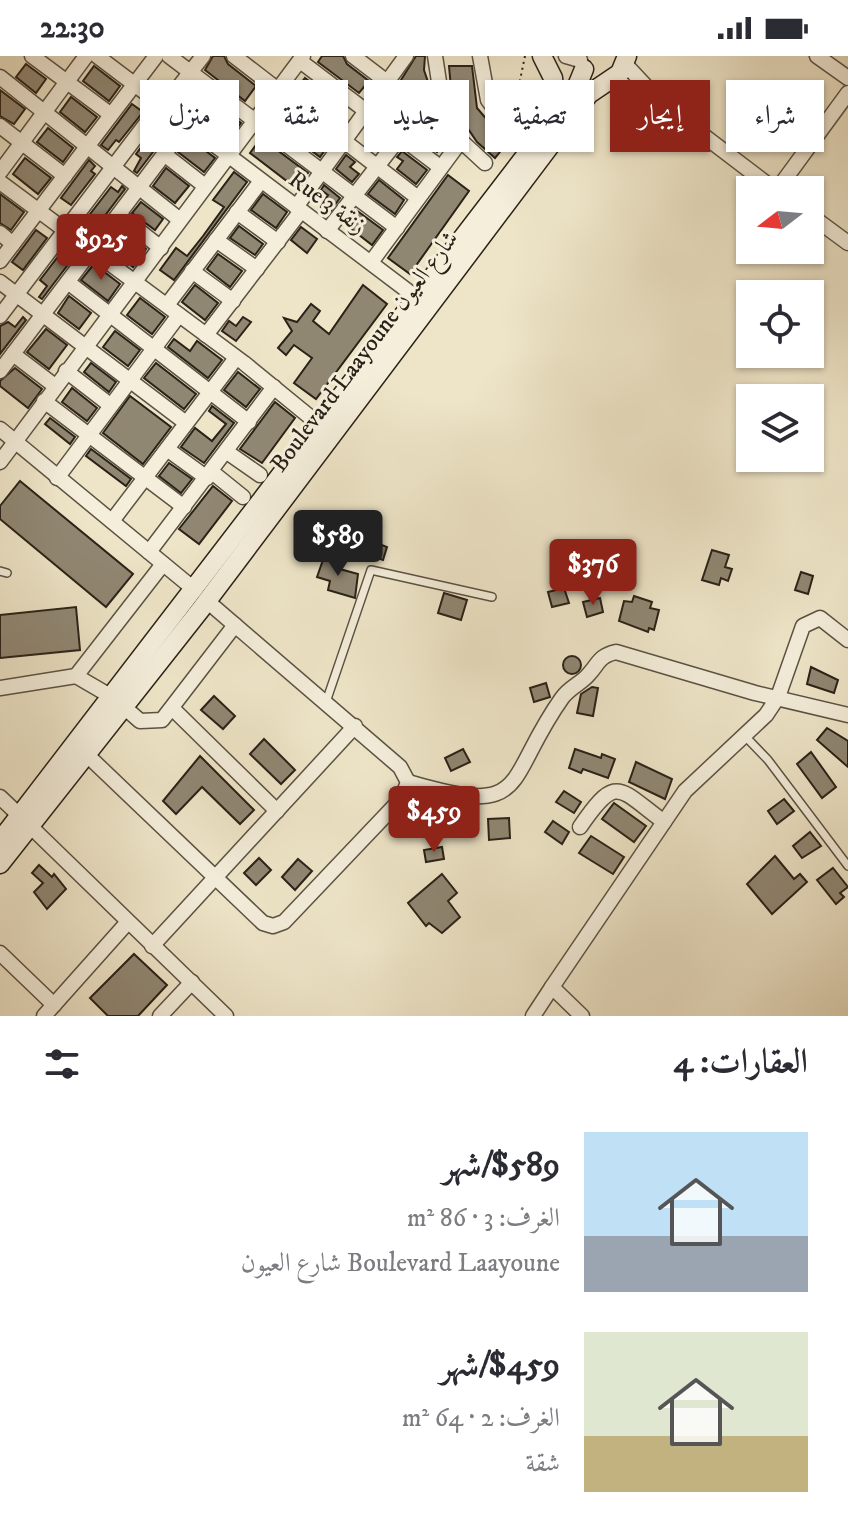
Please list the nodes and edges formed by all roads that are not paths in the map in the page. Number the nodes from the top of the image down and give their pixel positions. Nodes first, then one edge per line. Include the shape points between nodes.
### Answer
1 (32, 56) edge
2 (86, 56) edge
3 (97, 56) edge
4 (156, 56) edge
5 (169, 56) edge
6 (203, 56) edge
7 (234, 56) edge
8 (353, 56) edge
9 (406, 56) edge
10 (435, 56) edge
11 (480, 56) edge
12 (542, 56) edge
13 (817, 56) edge
14 (302, 58) edge
15 (578, 60) edge
16 (627, 61) edge
17 (190, 72) junction
18 (0, 77) edge
19 (848, 78) edge
20 (183, 80) edge
21 (266, 80) edge
22 (285, 80) edge
23 (385, 80) edge
24 (389, 80) edge
25 (439, 80) edge
26 (553, 80) edge
27 (576, 80) edge
28 (609, 80) junction
29 (643, 80) edge
30 (67, 82) junction
31 (134, 84) junction
32 (485, 87) edge
33 (140, 88) edge
34 (848, 93) edge
35 (364, 111) edge
36 (44, 113) junction
37 (110, 114) junction
38 (364, 116) edge
39 (255, 119) joint
40 (0, 126) edge
41 (140, 134) edge
42 (348, 136) edge
43 (710, 140) edge
44 (22, 143) junction
45 (348, 144) edge
46 (86, 147) junction
47 (469, 150) edge
48 (224, 152) edge
49 (298, 152) edge
50 (336, 152) edge
51 (387, 152) edge
52 (420, 152) edge
53 (452, 152) edge
54 (529, 152) edge
55 (164, 154) joint
56 (228, 155) junction
57 (485, 163) dead end
58 (114, 167) junction
59 (377, 167) junction
60 (440, 167) junction
61 (322, 171) junction
62 (0, 172) edge
63 (65, 176) junction
64 (757, 176) edge
65 (786, 176) edge
66 (261, 181) junction
67 (0, 182) edge
68 (141, 186) junction
69 (205, 186) junction
70 (354, 194) junction
71 (418, 198) junction
72 (298, 209) junction
73 (37, 211) junction
74 (237, 212) junction
75 (119, 215) junction
76 (180, 220) junction
77 (824, 225) edge
78 (397, 228) junction
79 (64, 231) junction
80 (327, 231) junction
81 (0, 233) edge
82 (216, 240) junction
83 (278, 242) junction
84 (848, 243) edge
85 (13, 244) junction
86 (161, 248) junction
87 (91, 252) junction
88 (0, 261) edge
89 (372, 261) junction
90 (257, 269) junction
91 (192, 271) junction
92 (0, 282) edge
93 (69, 283) junction
94 (135, 283) junction
95 (16, 294) junction
96 (417, 298) junction
97 (233, 301) junction
98 (173, 310) junction
99 (43, 315) junction
100 (111, 315) junction
101 (0, 316) edge
102 (206, 335) junction
103 (85, 345) junction
104 (153, 347) junction
105 (13, 354) junction
106 (236, 358) junction
107 (0, 371) edge
108 (66, 371) junction
109 (128, 380) junction
110 (55, 386) junction
111 (274, 387) junction
112 (210, 392) junction
113 (44, 401) junction
114 (110, 405) junction
115 (249, 422) junction
116 (186, 423) junction
117 (321, 426) junction
118 (0, 429) edge
119 (89, 435) junction
120 (15, 442) junction
121 (167, 449) junction
122 (227, 452) junction
123 (0, 462) edge
124 (209, 475) junction
125 (260, 475) dead end
126 (145, 477) junction
127 (57, 478) junction
128 (243, 497) dead end
129 (184, 507) junction
130 (112, 521) junction
131 (149, 552) junction
132 (163, 564) junction
133 (201, 596) junction
134 (492, 597) dead end
135 (235, 625) junction
136 (848, 640) edge
137 (76, 676) junction
138 (0, 688) edge
139 (778, 697) junction
140 (118, 702) junction
141 (326, 702) junction
142 (173, 709) junction
143 (848, 715) edge
144 (355, 726) junction
145 (744, 735) junction
146 (86, 754) junction
147 (408, 782) junction
148 (0, 797) edge
149 (277, 811) junction
150 (25, 821) junction
151 (664, 822) junction
152 (580, 827) dead end
153 (0, 841) edge
154 (0, 864) edge
155 (848, 866) edge
156 (216, 877) junction
157 (127, 923) junction
158 (152, 946) junction
159 (0, 953) edge
160 (192, 982) junction
161 (552, 987) junction
162 (49, 1011) edge
163 (160, 1016) edge
164 (226, 1016) edge
165 (533, 1016) edge
166 (582, 1016) edge

1 - 30 street
2 - 30 street
3 - 31 street, Rue 3 زنقة
4 - 31 street
5 - 17 street
6 - 17 street
7 - 21 street
8 - 23 street
9 - 24 street
10 - 25 street
11 - 32 street
12 - 26 street
13 - 19 street
14 - 22 street
14 - 35 street
15 - 27 street, Boulevard Laayoune شارع العيون
15 - 28 street via 593,77
16 - 28 street, Boulevard Laayoune شارع العيون
16 - 29 street
17 - 20 street
17 - 39 street
18 - 36 street
28 - 133 street, Boulevard Laayoune شارع العيون via 589,94
30 - 36 street
30 - 37 street
31 - 33 street, Rue 3 زنقة
31 - 37 street
34 - 65 street
36 - 44 street
36 - 46 street
37 - 46 street
38 - 42 street
39 - 56 street
40 - 44 street
41 - 58 street
43 - 64 street
44 - 62 street
44 - 63 street
45 - 59 street
46 - 58 street
46 - 63 street
47 - 57 street
48 - 56 street, Rue 3 زنقة
49 - 61 street
50 - 61 street
51 - 59 street
52 - 60 street
53 - 60 street
54 - 96 street, Boulevard Laayoune شارع العيون
55 - 68 street
55 - 69 street
56 - 66 street, Rue 3 زنقة
56 - 69 street
58 - 68 street
58 - 79 street
59 - 70 street
59 - 71 street
60 - 71 street
61 - 70 street
61 - 72 street
63 - 73 street
66 - 72 street, Rue 3 زنقة
66 - 74 street
67 - 73 street
68 - 75 street
68 - 76 street
69 - 76 street
70 - 78 street
70 - 80 street
71 - 78 street
72 - 80 street, Rue 3 زنقة
72 - 83 street
73 - 79 street
73 - 85 street
74 - 82 street
74 - 83 street
75 - 86 street
75 - 87 street
76 - 86 street
77 - 84 street
78 - 89 street
79 - 87 street
79 - 95 street
80 - 89 street, Rue 3 زنقة
81 - 85 street
82 - 90 street
82 - 91 street
83 - 90 street
85 - 88 street
86 - 94 street
87 - 93 street
87 - 94 street
89 - 96 street, Rue 3 زنقة
90 - 97 street
91 - 97 street
91 - 98 street
92 - 95 street
93 - 99 street
93 - 100 street
94 - 98 street
94 - 100 street
95 - 99 street
95 - 101 street
96 - 117 street, Boulevard Laayoune شارع العيون
97 - 102 street
98 - 102 street
98 - 104 street
99 - 103 street
99 - 105 street
100 - 103 street
100 - 104 street
102 - 106 street
103 - 108 street
103 - 109 street
104 - 109 street
104 - 112 street
105 - 107 street
105 - 110 street
106 - 111 street
106 - 112 street
108 - 110 street
108 - 114 street
109 - 114 street
109 - 116 street
110 - 113 street
111 - 115 street
111 - 117 street
112 - 115 street
112 - 116 street
113 - 119 street
113 - 120 street
114 - 119 street
115 - 122 street
116 - 121 street
117 - 133 street, Boulevard Laayoune شارع العيون
118 - 120 street
119 - 126 street
119 - 127 street
120 - 123 street
120 - 127 street
121 - 124 street
121 - 126 street
122 - 124 street
122 - 125 street
124 - 128 street
124 - 129 street
126 - 129 street
126 - 130 street
127 - 130 street
129 - 131 street
130 - 131 street
131 - 132 street
132 - 133 street
132 - 137 street
133 - 135 street
133 - 140 street, Boulevard Laayoune شارع العيون
134 - 141 lane via 371,570
135 - 141 street
135 - 142 street
136 - 139 street via 820,618 808,622 797,634
137 - 138 street
137 - 140 street
139 - 143 street
139 - 145 street
139 - 147 street via 625,652 611,653 601,656 589,675 566,693 522,772 500,792 468,798
140 - 142 street via 150,723
140 - 146 street, Boulevard Laayoune شارع العيون
140 - 150 street, Boulevard Laayoune شارع العيون
141 - 144 street
142 - 149 street
144 - 147 street via 400,767
144 - 149 street
145 - 151 street via 685,791
145 - 155 lane
146 - 150 street, Boulevard Laayoune شارع العيون
146 - 156 street
147 - 156 street via 397,804 279,926 263,923
148 - 150 street
149 - 156 street
150 - 153 street, Boulevard Laayoune شارع العيون
150 - 154 street, Boulevard Laayoune شارع العيون
150 - 157 street
151 - 152 street via 614,790 601,796
151 - 161 street
156 - 158 street
157 - 158 street
157 - 162 street
158 - 160 street
159 - 162 street
160 - 163 street
160 - 164 street
161 - 165 street
161 - 166 street

